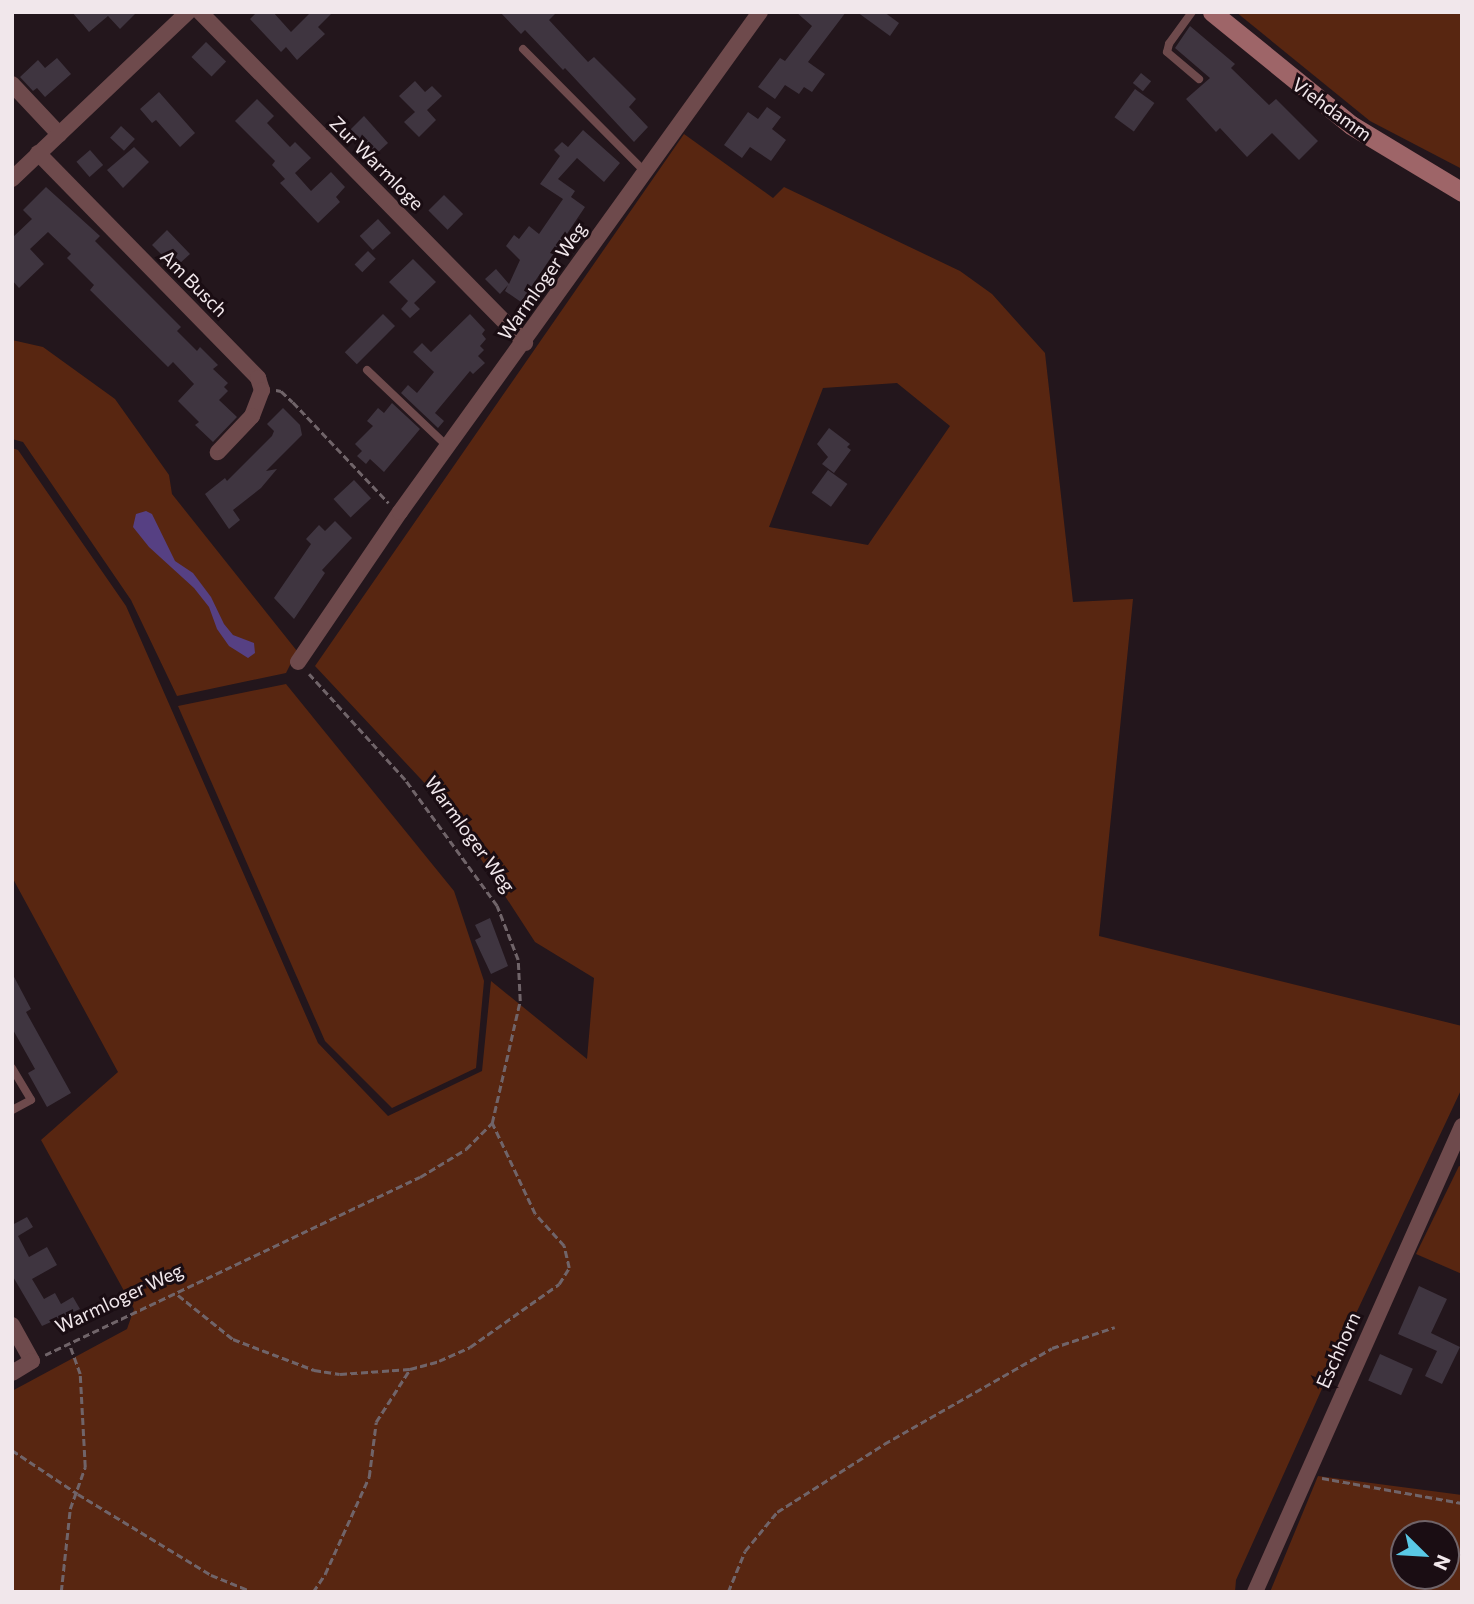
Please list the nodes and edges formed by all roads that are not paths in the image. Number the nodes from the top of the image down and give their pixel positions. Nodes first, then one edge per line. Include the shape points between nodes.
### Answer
1 (188, 12) edge
2 (200, 12) edge
3 (760, 12) edge
4 (1192, 12) edge
5 (1212, 12) edge
6 (523, 49) dead end
7 (1199, 79) dead end
8 (12, 84) edge
9 (59, 134) junction
10 (38, 153) junction
11 (644, 171) junction
12 (12, 179) edge
13 (1462, 192) edge
14 (525, 343) junction
15 (367, 370) dead end
16 (448, 447) junction
17 (218, 452) dead end
18 (298, 662) road end
19 (12, 1068) edge
20 (12, 1110) edge
21 (1462, 1126) edge
22 (12, 1325) edge
23 (12, 1373) edge
24 (1255, 1592) edge

1 - 9 street
2 - 14 street, Zur Warmloge
3 - 11 street, Warmloger Weg
4 - 7 lane via 1167,52
5 - 13 main road, Viehdamm via 1351,125
6 - 11 lane
8 - 9 street
9 - 10 street
10 - 12 street
10 - 17 street, Am Busch via 258,378 262,390 252,416
11 - 14 street, Warmloger Weg
14 - 16 street, Warmloger Weg
15 - 16 lane
16 - 18 street, Warmloger Weg
19 - 20 lane via 31,1100
21 - 24 street, Eschhorn
22 - 23 street via 32,1361

